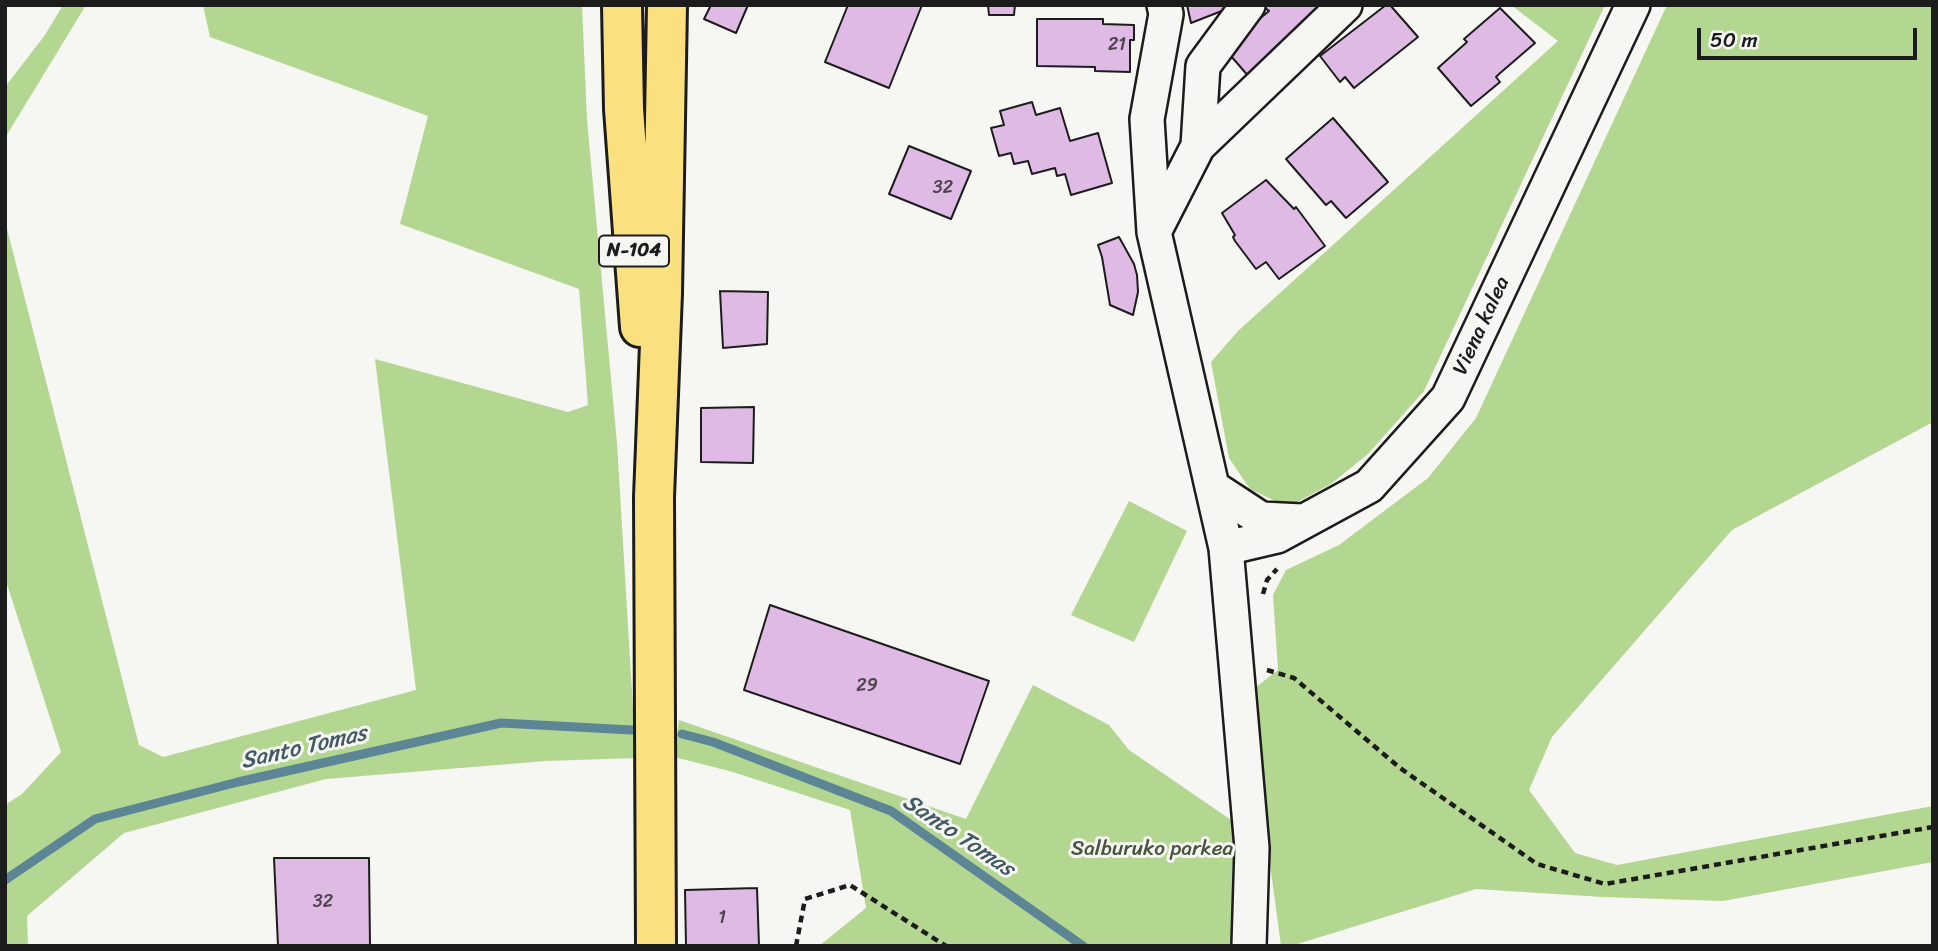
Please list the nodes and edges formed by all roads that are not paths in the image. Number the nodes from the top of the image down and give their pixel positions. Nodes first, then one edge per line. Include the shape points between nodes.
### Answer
1 (611, 5) edge
2 (622, 5) edge
3 (667, 5) edge
4 (1164, 5) edge
5 (1248, 5) edge
6 (1345, 5) edge
7 (1633, 5) edge
8 (624, 109) junction
9 (1198, 146) junction
10 (1154, 232) junction
11 (1212, 487) junction
12 (654, 497) junction
13 (1290, 529) junction
14 (1226, 548) junction
15 (1232, 609) junction
16 (656, 946) edge
17 (1249, 946) edge

1 - 8 street
2 - 8 main road, N-104
3 - 12 main road, N-104
4 - 10 street via 1147,119
5 - 9 street via 1203,66
6 - 9 street
7 - 13 street, Viena kalea via 1448,398 1369,486
8 - 12 main road, N-104
9 - 10 street
10 - 11 street
11 - 13 street via 1261,519
11 - 14 street
12 - 16 main road, N-104
13 - 14 street, Viena kalea
13 - 15 street via 1244,568
14 - 15 street
15 - 17 street via 1252,848

